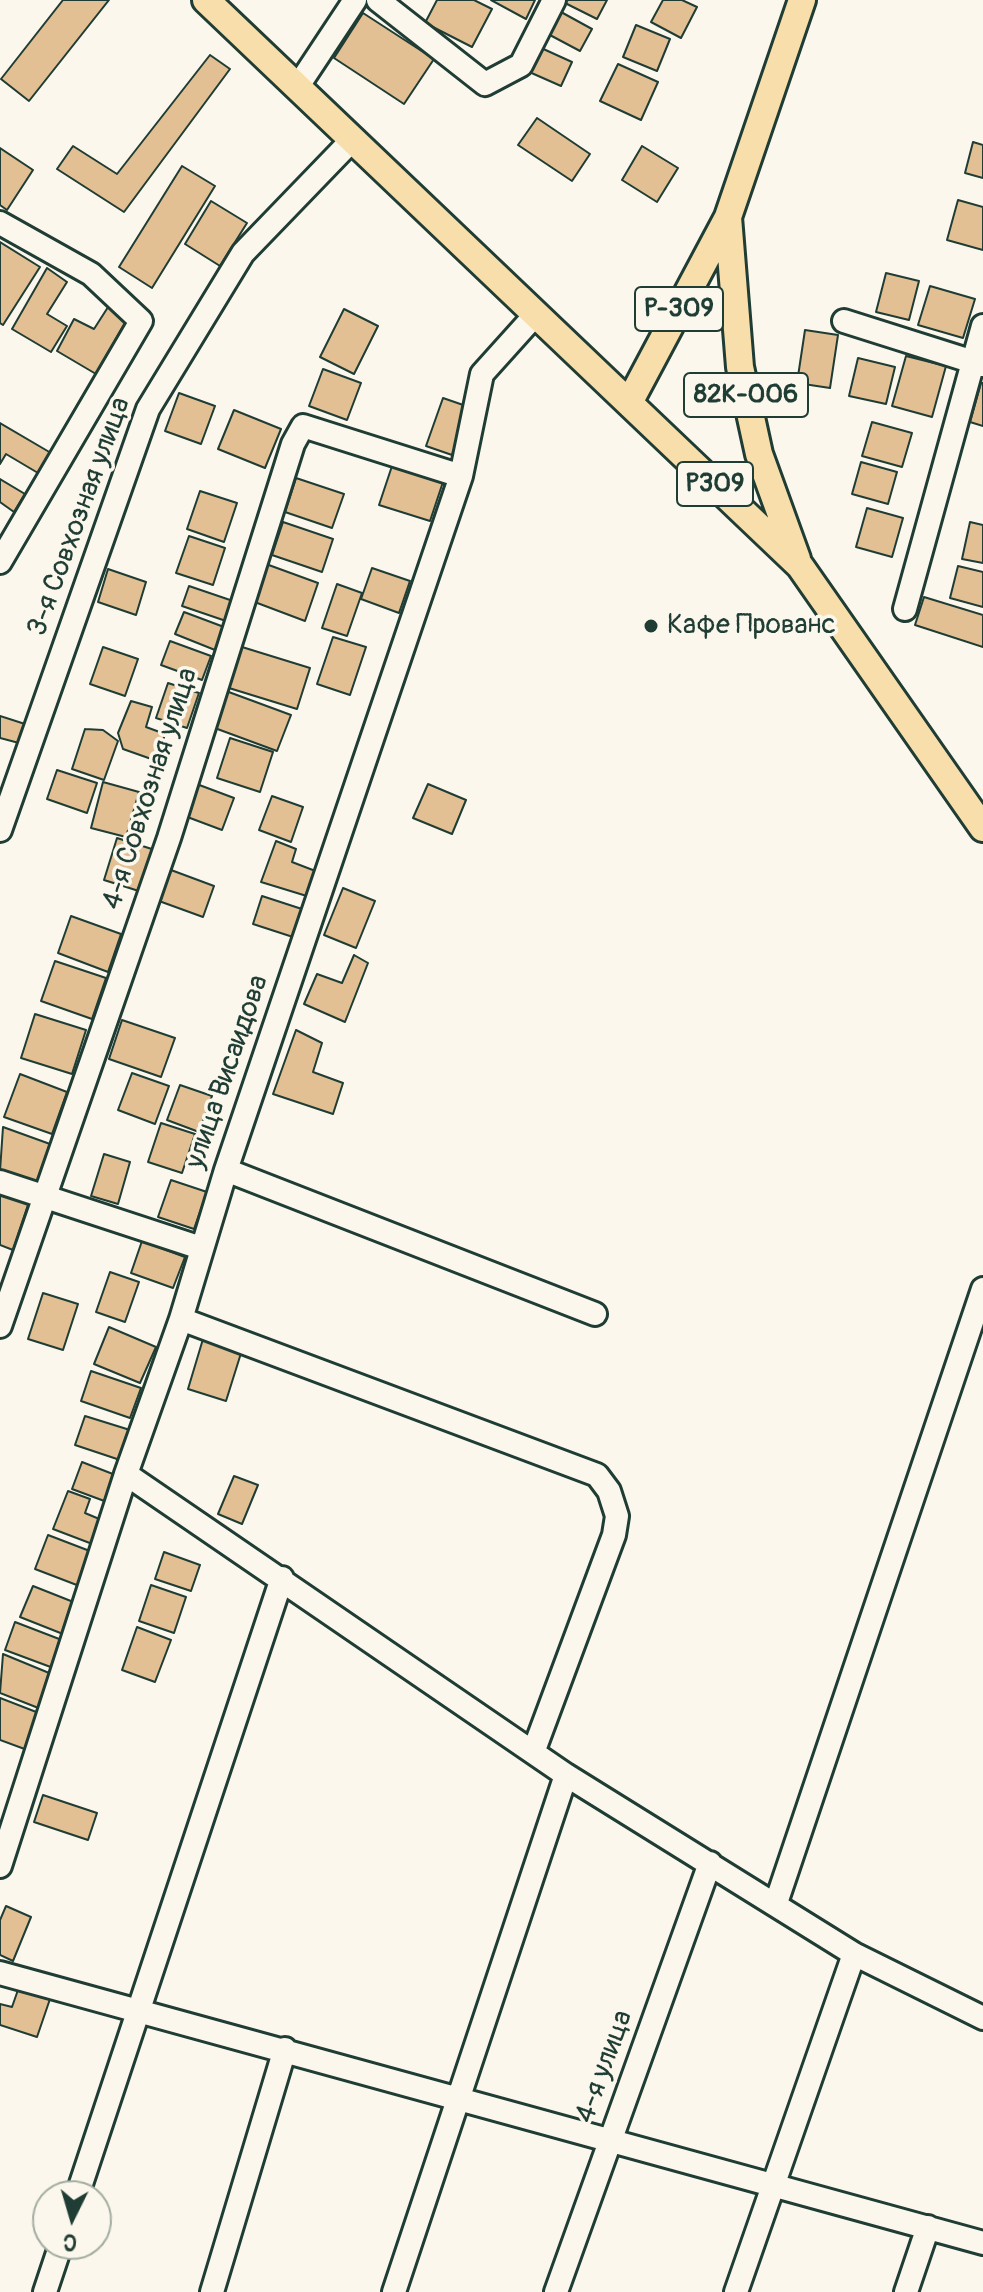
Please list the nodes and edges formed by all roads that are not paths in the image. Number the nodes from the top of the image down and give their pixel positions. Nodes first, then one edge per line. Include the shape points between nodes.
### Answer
1 (206, 0) edge
2 (355, 0) edge
3 (378, 0) edge
4 (554, 0) edge
5 (802, 0) edge
6 (298, 86) junction
7 (353, 139) junction
8 (728, 217) junction
9 (0, 223) edge
10 (536, 314) junction
11 (844, 321) dead end
12 (983, 326) edge
13 (978, 363) edge
14 (630, 401) junction
15 (461, 476) junction
16 (0, 562) edge
17 (800, 566) junction
18 (905, 609) dead end
19 (983, 828) edge
20 (0, 830) edge
21 (226, 1170) junction
22 (0, 1182) edge
23 (43, 1196) junction
24 (201, 1248) junction
25 (983, 1289) edge
26 (595, 1314) dead end
27 (181, 1319) junction
28 (0, 1326) edge
29 (126, 1474) junction
30 (282, 1578) junction
31 (534, 1750) junction
32 (566, 1775) junction
33 (710, 1863) junction
34 (0, 1866) edge
35 (776, 1903) junction
36 (854, 1954) junction
37 (0, 1973) edge
38 (137, 2012) junction
39 (983, 2018) edge
40 (285, 2049) junction
41 (461, 2099) junction
42 (610, 2142) junction
43 (82, 2180) edge
44 (774, 2183) junction
45 (928, 2227) junction
46 (983, 2243) edge
47 (56, 2260) edge
48 (45, 2292) edge
49 (212, 2292) edge
50 (394, 2292) edge
51 (556, 2292) edge
52 (736, 2292) edge
53 (906, 2292) edge

1 - 6 main road
2 - 6 street
3 - 4 street via 485,84 521,65
5 - 8 main road, 82К-006
6 - 7 main road
7 - 10 main road
7 - 20 street, 3-я Совхозная улица via 243,253 148,409
8 - 14 main road, Р-309
8 - 17 main road, 82К-006 via 740,367 759,454
9 - 16 street via 91,274 141,321
10 - 14 main road
10 - 15 street, улица Висаидова via 482,374
11 - 13 street
12 - 13 street
13 - 18 street
14 - 17 main road, Р309
15 - 21 street, улица Висаидова
15 - 23 street, 4-я Совхозная улица via 303,426 169,838
17 - 19 main road, 82К-006
21 - 24 street, улица Висаидова
21 - 26 street
22 - 23 street
23 - 24 street
23 - 28 street, 4-я Совхозная улица
24 - 27 street, улица Висаидова
25 - 35 street
27 - 29 street, улица Висаидова
27 - 31 street via 597,1475 617,1516 614,1535
29 - 30 street
29 - 34 street, улица Висаидова
30 - 31 street
30 - 38 street
31 - 32 street
32 - 33 street
32 - 41 street
33 - 35 street
33 - 42 street, 4-я улица
35 - 36 street
36 - 39 street
36 - 44 street
37 - 38 street
38 - 40 street
38 - 43 street
40 - 41 street
40 - 49 street
41 - 42 street
41 - 50 street
42 - 44 street
42 - 51 street, 4-я улица
44 - 45 street
44 - 52 street
45 - 46 street
45 - 53 street
47 - 48 street

